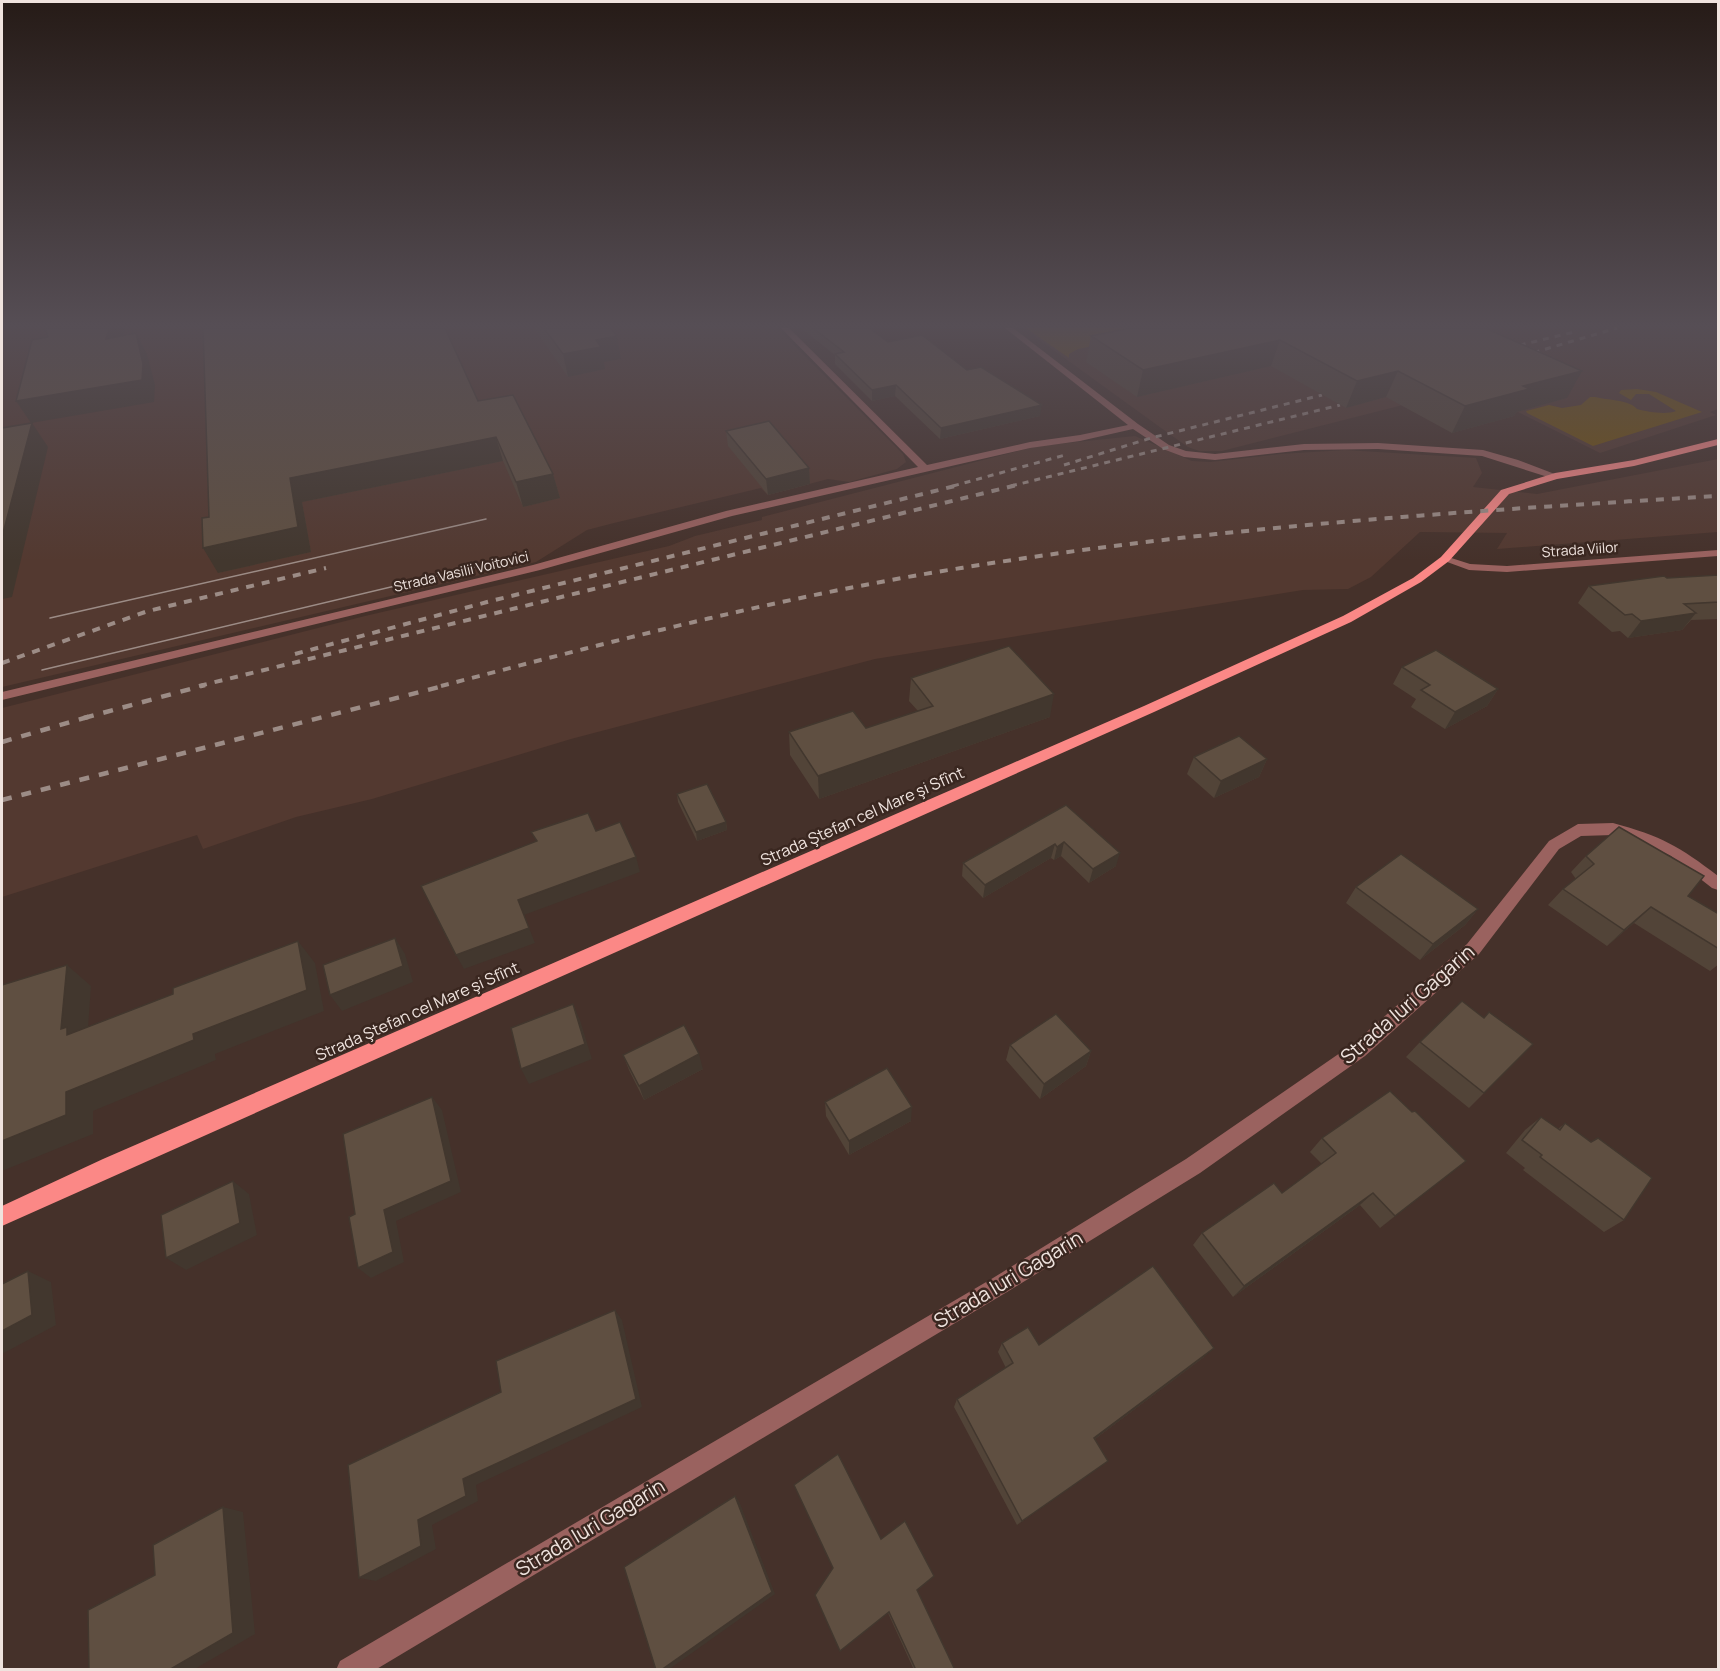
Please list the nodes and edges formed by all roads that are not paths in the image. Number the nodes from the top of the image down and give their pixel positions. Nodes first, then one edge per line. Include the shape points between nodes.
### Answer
1 (863, 406) edge
2 (1110, 406) edge
3 (1135, 426) junction
4 (1719, 442) edge
5 (925, 469) junction
6 (1555, 476) junction
7 (1719, 553) edge
8 (1445, 559) junction
9 (2, 696) edge
10 (1719, 884) edge
11 (2, 1216) edge
12 (349, 1670) edge

1 - 5 street
2 - 3 street
3 - 5 street, Strada Vasilii Voitovici
3 - 6 street via 1166,447 1194,456 1304,447 1378,446 1483,453
4 - 6 main road, Strada Ştefan cel Mare şi Sfînt via 1634,463
5 - 9 street, Strada Vasilii Voitovici via 730,513 536,568
6 - 8 main road, Strada Ştefan cel Mare şi Sfînt via 1505,492
7 - 8 street, Strada Viilor via 1507,569 1469,567
8 - 11 main road, Strada Ştefan cel Mare şi Sfînt via 1417,580 1357,613 1160,705
10 - 12 street, Strada Iuri Gagarin via 1676,852 1647,838 1613,829 1578,830 1554,845 1473,949 1359,1050 1193,1166 1000,1285

